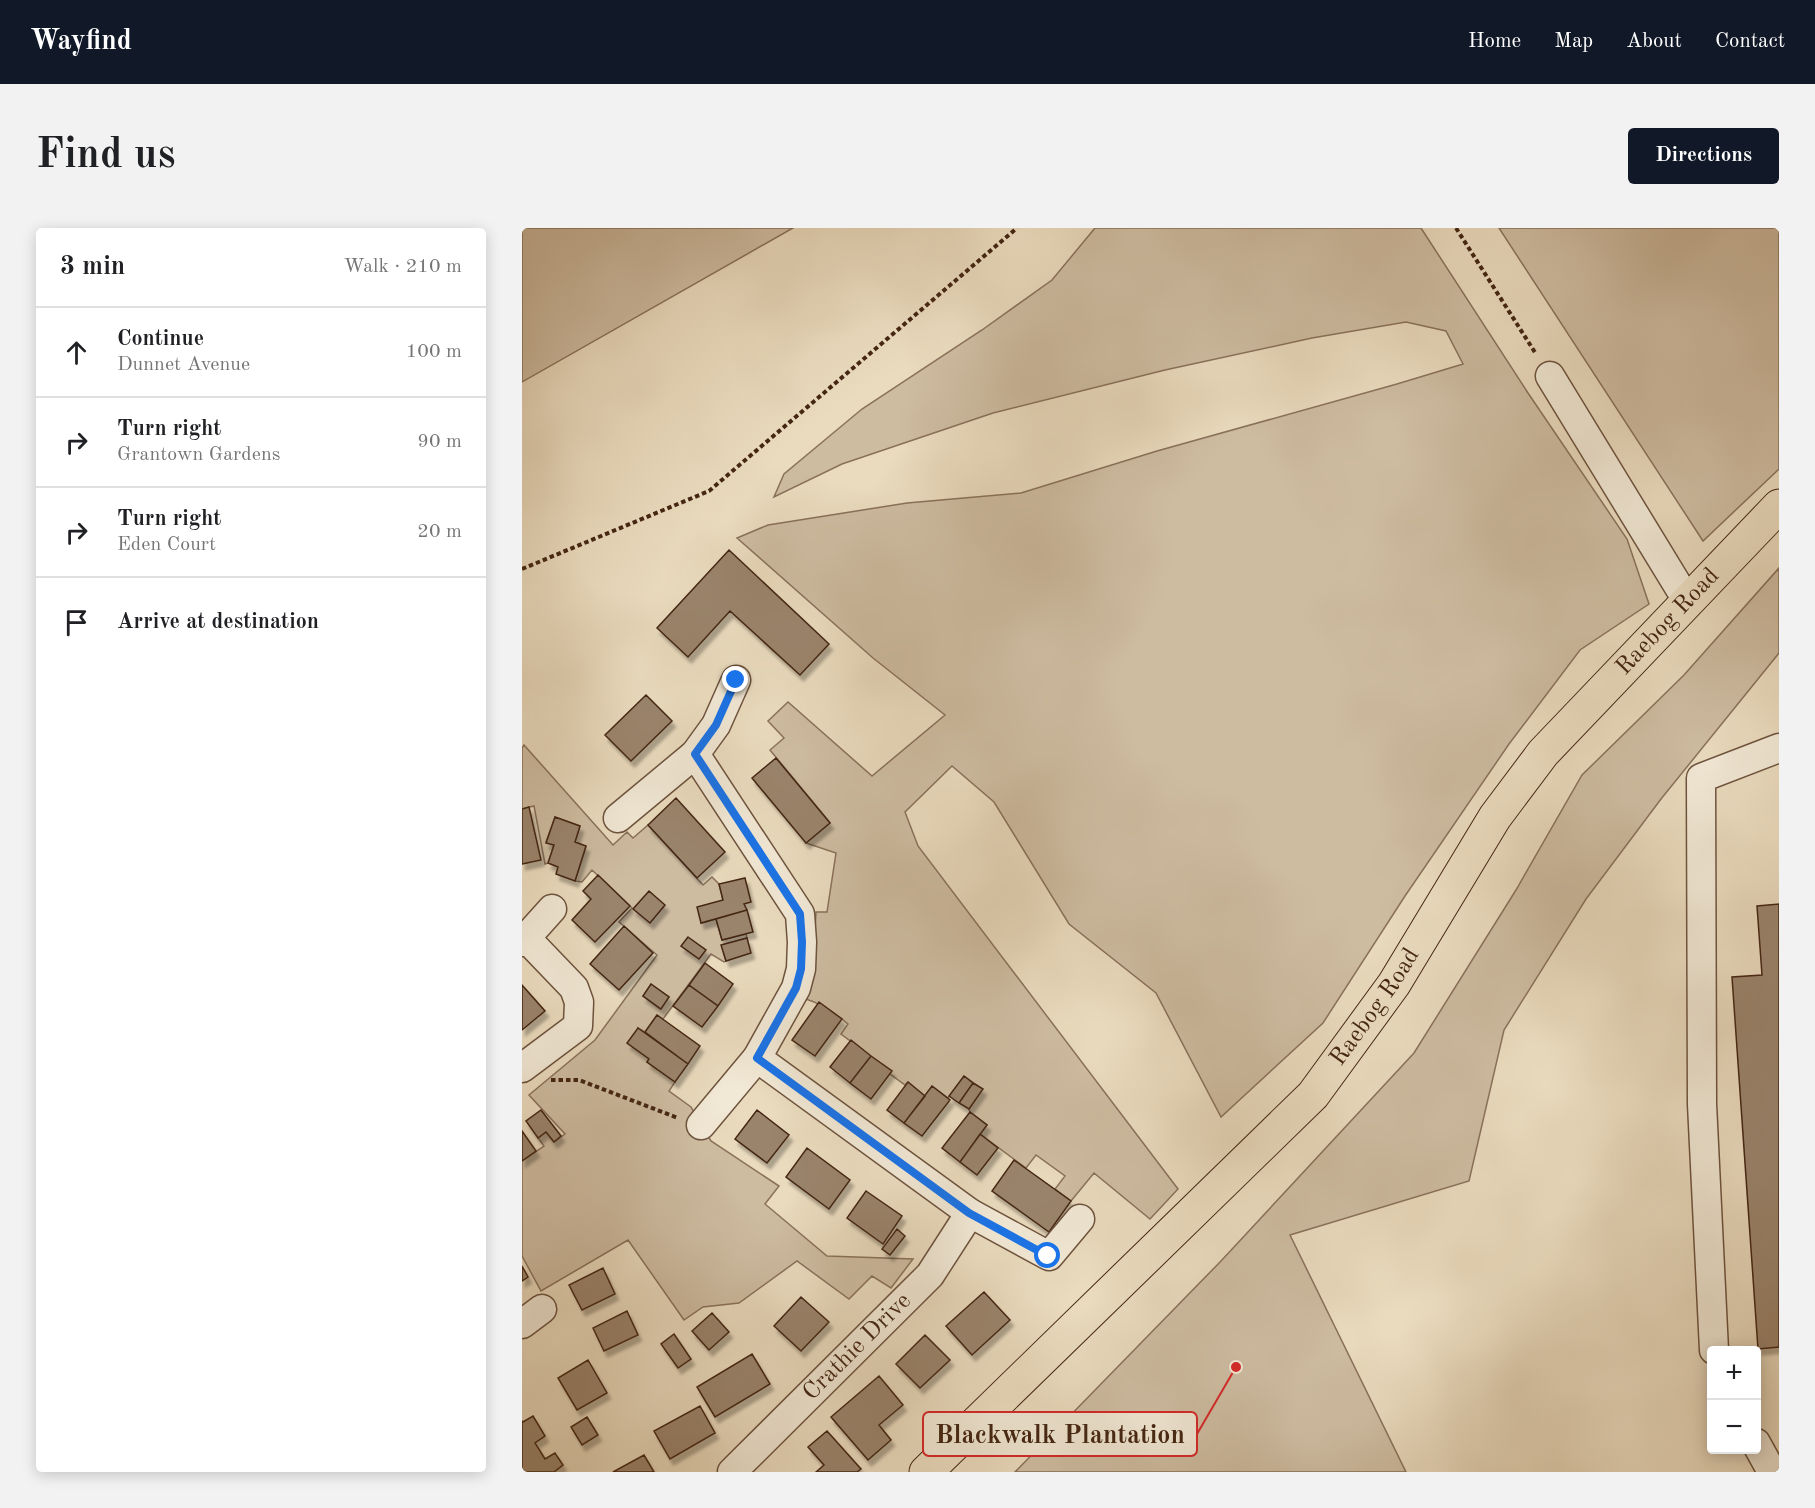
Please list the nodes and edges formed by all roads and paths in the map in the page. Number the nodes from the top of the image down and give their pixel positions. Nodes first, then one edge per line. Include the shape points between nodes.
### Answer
1 (1017, 228) edge
2 (1456, 228) edge
3 (1550, 376) joint
4 (1779, 506) edge
5 (522, 568) edge
6 (1688, 602) junction
7 (736, 680) dead end
8 (1779, 748) edge
9 (695, 754) junction
10 (618, 818) dead end
11 (552, 909) dead end
12 (524, 940) edge
13 (757, 1058) junction
14 (533, 1074) edge
15 (701, 1125) joint
16 (969, 1213) junction
17 (1080, 1219) dead end
18 (1714, 1346) edge
19 (1761, 1452) edge
20 (732, 1472) edge
21 (927, 1472) edge
22 (1773, 1472) edge

1 - 5 path via 710,492
2 - 3 path
3 - 6 street
4 - 6 main road, Raebog Road
6 - 21 main road, Raebog Road via 1536,762 1495,817 1394,984 1313,1095
7 - 9 street via 716,725
8 - 18 street via 1701,778 1702,1104
9 - 10 street
9 - 13 street via 800,914 801,969 796,988
11 - 12 street
12 - 14 street via 574,988 579,1002 578,1026
13 - 15 street
13 - 16 street
14 - 15 path via 579,1080 698,1128
16 - 17 street via 1048,1256
16 - 20 street, Crathie Drive via 930,1275
19 - 22 street

